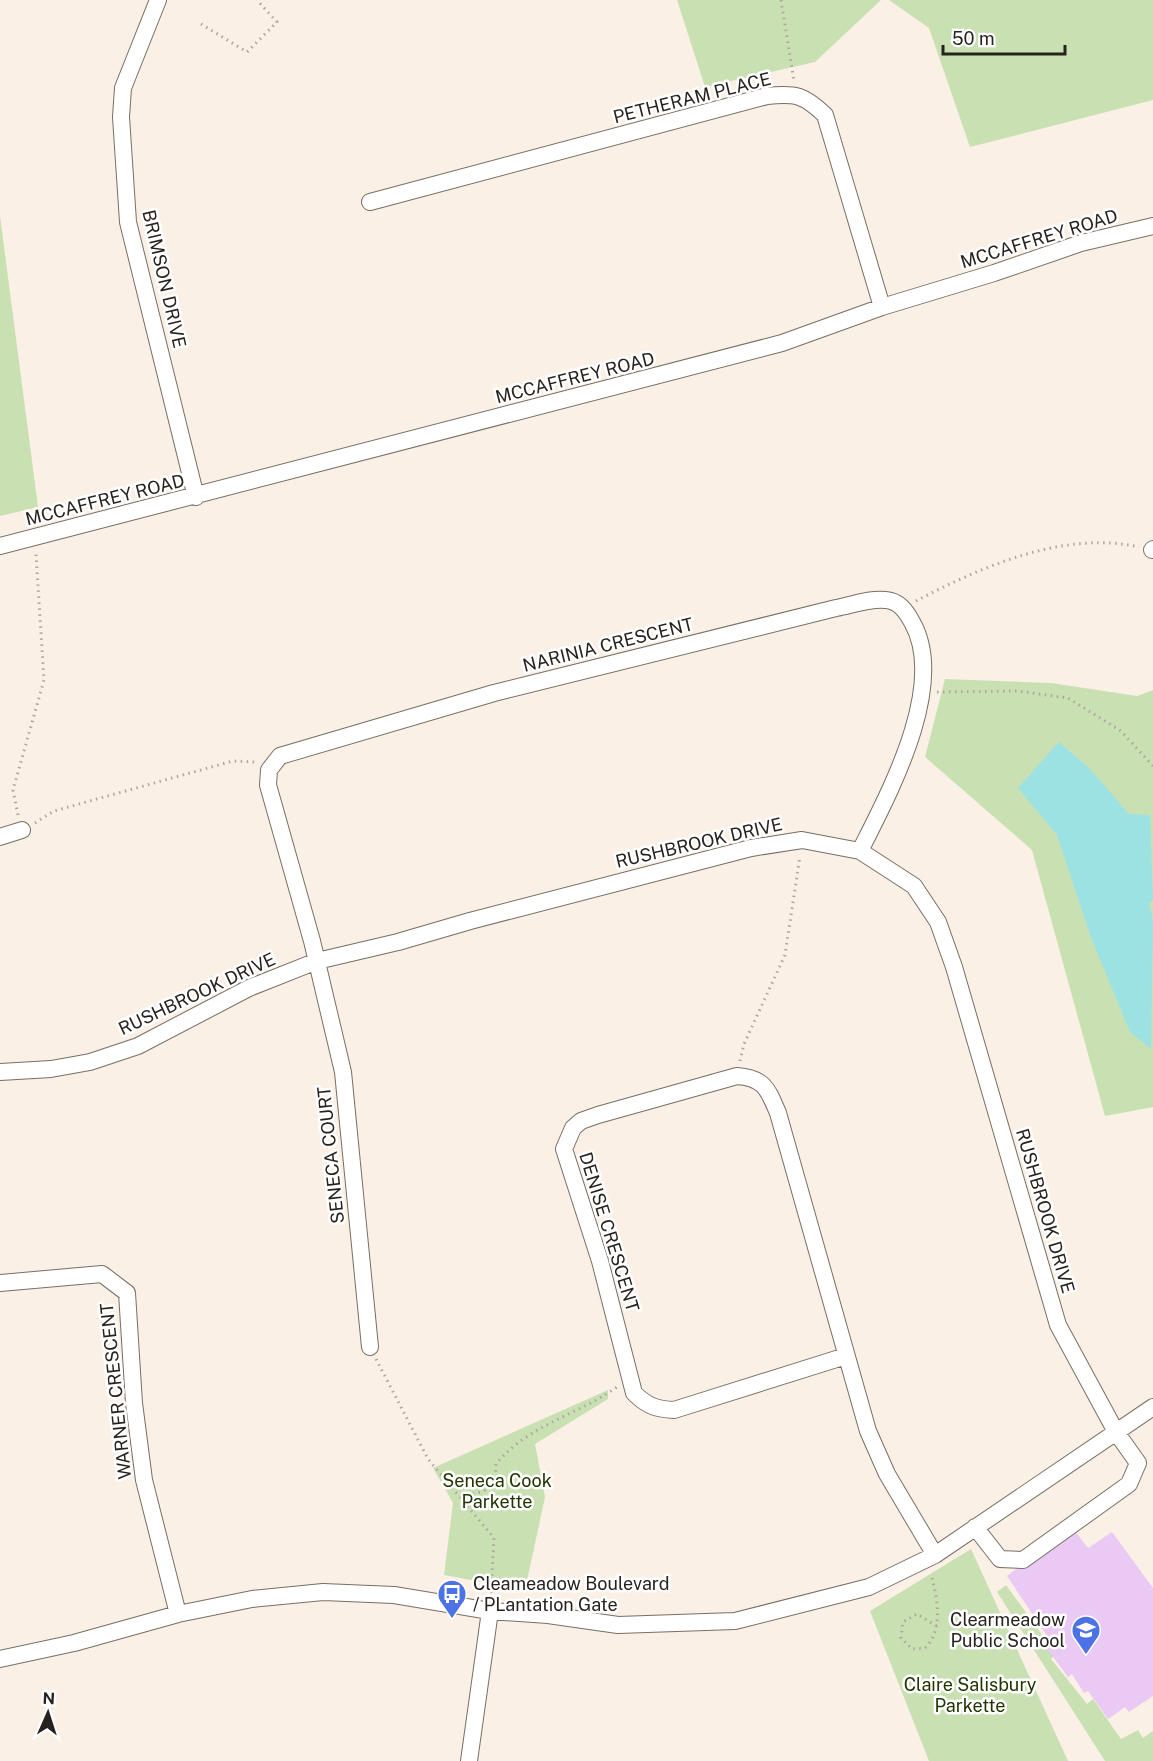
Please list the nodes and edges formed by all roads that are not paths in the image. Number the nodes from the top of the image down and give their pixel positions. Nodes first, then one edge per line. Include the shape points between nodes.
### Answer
1 (158, 0) edge
2 (370, 202) dead end
3 (1153, 226) edge
4 (882, 307) junction
5 (196, 497) junction
6 (0, 546) edge
7 (22, 830) road end
8 (0, 837) edge
9 (860, 851) junction
10 (317, 961) junction
11 (0, 1072) edge
12 (0, 1283) edge
13 (370, 1347) road end
14 (846, 1356) junction
15 (1153, 1407) edge
16 (1116, 1432) junction
17 (975, 1527) junction
18 (934, 1555) junction
19 (490, 1611) junction
20 (178, 1614) junction
21 (0, 1659) edge
22 (469, 1761) edge

1 - 5 street, BRIMSON DRIVE via 123,87 127,210
2 - 4 street, PETHERAM PLACE via 767,96 796,95 825,115
3 - 4 street, MCCAFFREY ROAD via 1081,243
4 - 5 street, MCCAFFREY ROAD via 782,343
5 - 6 street, MCCAFFREY ROAD
7 - 8 street
9 - 10 street, RUSHBROOK DRIVE via 802,840 751,848
9 - 10 street, NARINIA CRESCENT via 903,756 923,692 917,631 904,608 888,599 836,608 482,697 288,752 269,770 270,794
9 - 16 street, RUSHBROOK DRIVE via 914,886 938,922 1058,1325
10 - 11 street, RUSHBROOK DRIVE via 249,988 138,1046 90,1062
10 - 13 street, SENECA COURT via 343,1072
12 - 20 street, WARNER CRESCENT via 102,1275 128,1293 134,1403 144,1480
14 - 14 street, DENISE CRESCENT via 778,1113 759,1080 737,1076 581,1121 573,1128 564,1149 600,1261 634,1393 644,1403 655,1409 674,1410
14 - 18 street via 887,1474
15 - 16 street
16 - 17 street
16 - 17 street, RUSHBROOK DRIVE via 1138,1463 1129,1484 1023,1560 1000,1558
17 - 18 street
18 - 19 street via 869,1587 735,1621 618,1625
19 - 20 street via 394,1595 323,1592 252,1599
19 - 22 street
20 - 21 street

